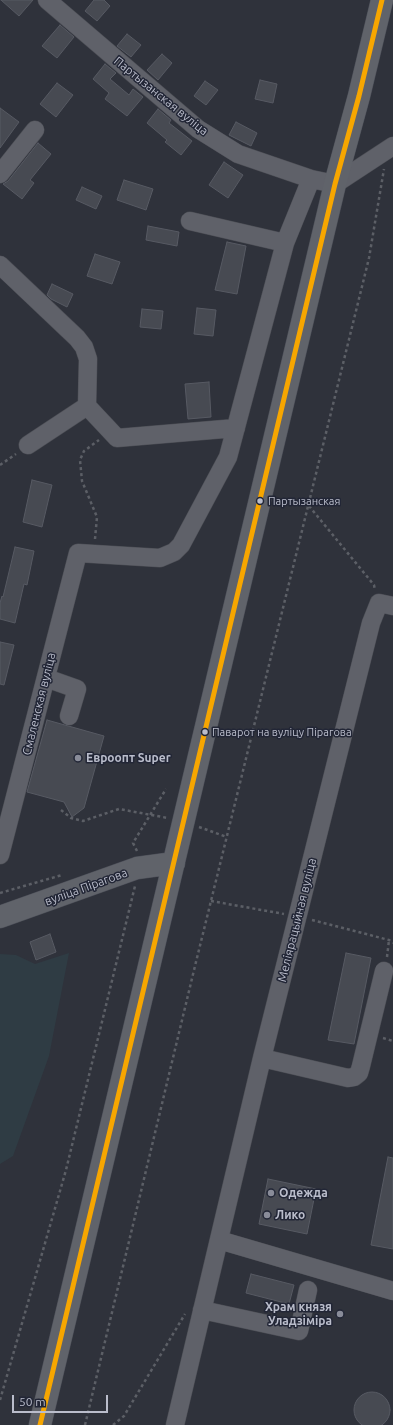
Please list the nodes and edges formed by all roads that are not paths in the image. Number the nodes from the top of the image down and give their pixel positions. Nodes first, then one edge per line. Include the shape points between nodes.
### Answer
1 (47, 0) edge
2 (382, 0) edge
3 (35, 130) dead end
4 (390, 147) edge
5 (0, 174) edge
6 (311, 179) junction
7 (335, 184) junction
8 (190, 221) dead end
9 (285, 243) junction
10 (0, 265) edge
11 (87, 406) junction
12 (236, 428) junction
13 (28, 445) road end
14 (386, 604) edge
15 (46, 678) junction
16 (69, 716) dead end
17 (0, 855) edge
18 (174, 863) junction
19 (0, 918) edge
20 (384, 971) dead end
21 (262, 1058) junction
22 (219, 1240) junction
23 (392, 1287) edge
24 (308, 1290) dead end
25 (196, 1309) junction
26 (40, 1425) edge
27 (175, 1425) edge

1 - 6 street, Партызанская вуліца via 198,129 238,154
2 - 7 main road via 360,96
3 - 5 street
4 - 7 street
6 - 7 street, Партызанская вуліца
6 - 9 street
7 - 18 main road
8 - 9 street
9 - 12 street
10 - 11 street via 84,347 88,359
11 - 12 street via 117,438
11 - 13 street
12 - 15 street, Смаленская вуліца via 228,457 182,545 174,552 160,558 85,554
14 - 21 street, Меліярацыйная вуліца via 371,623
15 - 16 street via 77,689
15 - 17 street, Смаленская вуліца
18 - 19 main road, вуліца Пірагова via 137,868
18 - 26 main road
20 - 21 street via 361,1066 359,1073 354,1077 348,1078
21 - 22 street, Меліярацыйная вуліца
22 - 23 street
22 - 25 street, Меліярацыйная вуліца
24 - 25 street via 299,1331
25 - 27 street, Меліярацыйная вуліца

